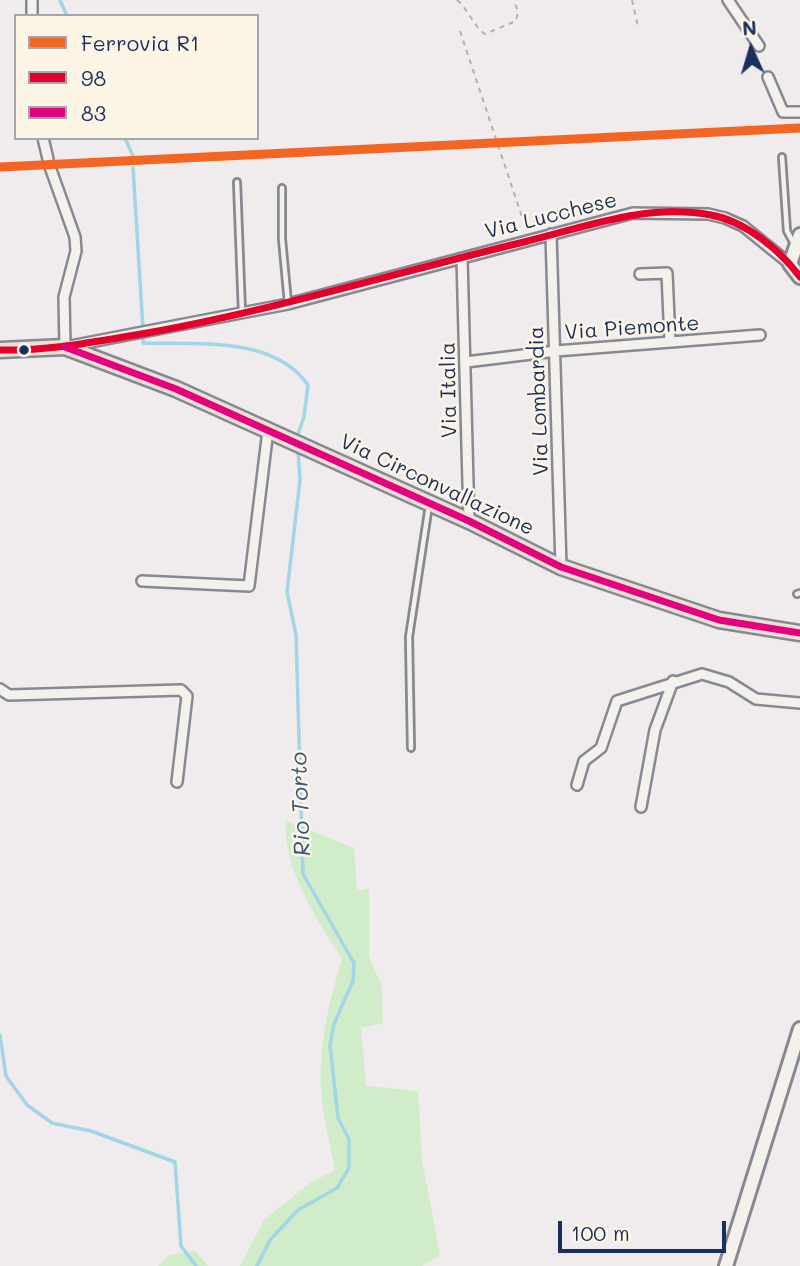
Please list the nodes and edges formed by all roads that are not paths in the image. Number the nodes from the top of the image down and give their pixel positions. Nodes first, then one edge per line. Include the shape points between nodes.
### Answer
1 (728, 0) edge
2 (759, 46) dead end
3 (768, 77) dead end
4 (800, 112) edge
5 (43, 140) edge
6 (782, 157) dead end
7 (237, 182) dead end
8 (282, 188) dead end
9 (551, 234) junction
10 (798, 241) edge
11 (462, 257) junction
12 (790, 264) junction
13 (640, 274) dead end
14 (800, 277) edge
15 (288, 304) junction
16 (242, 314) junction
17 (760, 335) dead end
18 (670, 342) junction
19 (65, 347) junction
20 (0, 350) edge
21 (556, 351) junction
22 (466, 362) junction
23 (268, 430) junction
24 (429, 503) junction
25 (470, 521) junction
26 (561, 567) junction
27 (142, 582) dead end
28 (800, 633) edge
29 (673, 681) junction
30 (0, 690) edge
31 (800, 703) edge
32 (411, 748) dead end
33 (177, 782) dead end
34 (577, 785) dead end
35 (640, 807) dead end
36 (800, 1029) edge
37 (726, 1266) edge

1 - 2 street
3 - 4 street via 783,112
5 - 19 street via 75,237 76,251 64,297
6 - 10 lane via 787,231
7 - 16 lane
8 - 15 lane
9 - 11 street, Via Lucchese
9 - 12 street, Via Lucchese via 633,213 708,214 743,226
9 - 21 street, Via Lombardia
10 - 12 street
11 - 15 street, Via Lucchese
11 - 22 street, Via Italia
12 - 14 street
13 - 18 street via 667,273
15 - 16 street, Via Lucchese
16 - 19 street, Via Lucchese
17 - 18 street, Via Piemonte
18 - 21 street, Via Piemonte
19 - 20 main road
19 - 23 main road, Via Circonvallazione
21 - 22 street, Via Piemonte
21 - 26 street, Via Lombardia
22 - 25 street, Via Italia
23 - 24 main road, Via Circonvallazione
23 - 27 street via 249,586
24 - 25 main road, Via Circonvallazione
24 - 32 lane via 409,636
25 - 26 main road, Via Circonvallazione
26 - 28 main road, Via Circonvallazione via 719,620
29 - 31 street via 702,674 729,682 756,699
29 - 34 street via 617,701 601,748 584,761
29 - 35 street via 655,730
30 - 33 street via 9,695 181,690 187,696
36 - 37 street

